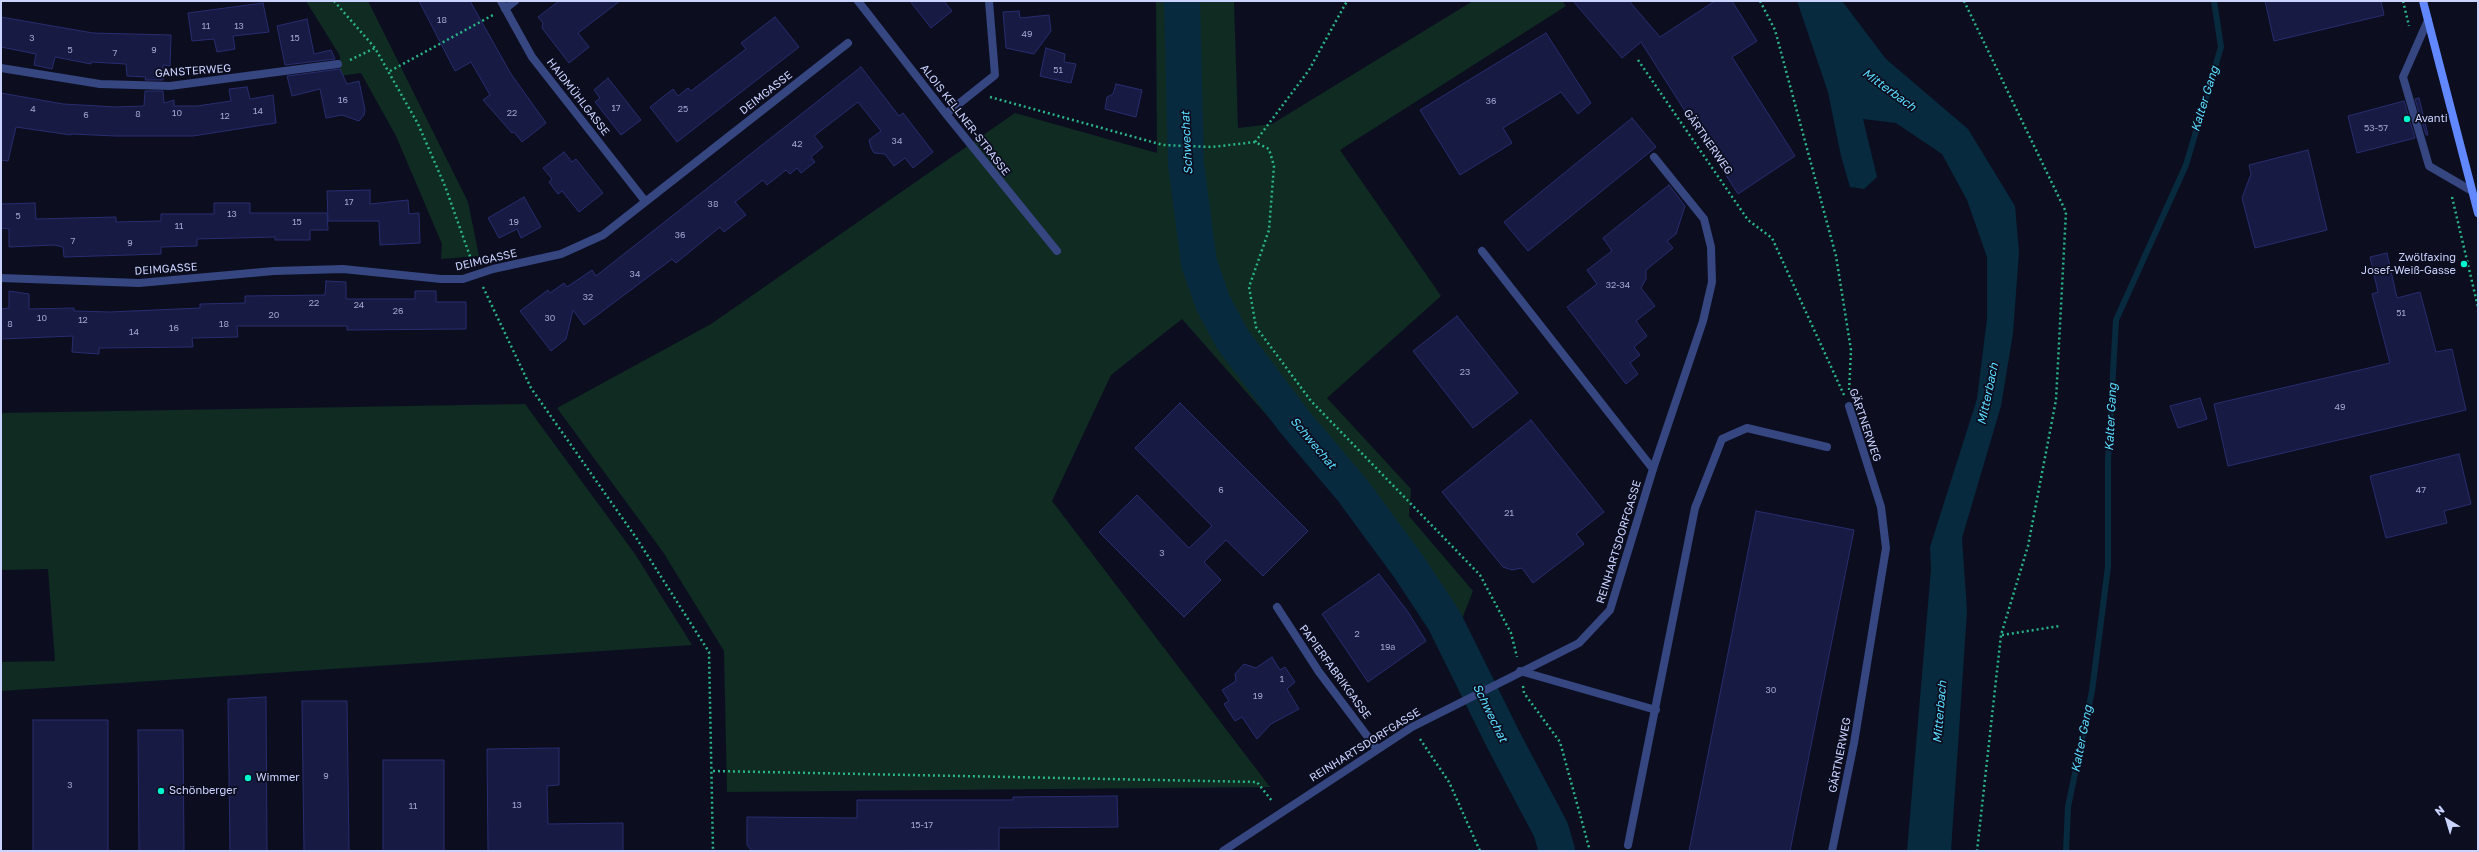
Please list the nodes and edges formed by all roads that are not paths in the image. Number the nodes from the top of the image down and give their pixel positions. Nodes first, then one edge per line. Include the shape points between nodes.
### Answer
1 (501, 1) edge
2 (515, 1) edge
3 (858, 1) edge
4 (989, 1) edge
5 (2423, 1) edge
6 (505, 9) junction
7 (2428, 20) junction
8 (848, 42) dead end
9 (338, 64) road end
10 (1, 68) edge
11 (946, 114) junction
12 (1654, 157) dead end
13 (2472, 191) junction
14 (645, 201) junction
15 (2478, 213) edge
16 (1057, 251) dead end
17 (1482, 251) dead end
18 (1, 278) edge
19 (1849, 406) road end
20 (1827, 447) dead end
21 (1653, 469) junction
22 (1277, 607) dead end
23 (1520, 671) junction
24 (1656, 710) junction
25 (1377, 749) junction
26 (1628, 845) dead end
27 (1223, 851) edge
28 (1832, 851) edge

1 - 6 street, HAIDMÜHLGASSE
2 - 6 street
3 - 11 street, ALOIS KELLNER-STRASSE
4 - 11 street via 995,74
5 - 7 main road
6 - 14 street, HAIDMÜHLGASSE via 532,57
7 - 13 main road
7 - 13 street via 2403,77 2429,166
8 - 14 street, DEIMGASSE
9 - 10 street, GANSTERWEG via 170,86 100,84
11 - 16 street, ALOIS KELLNER-STRASSE
12 - 21 street, REINHARTSDORFGASSE via 1704,219 1711,247 1712,282 1703,320
13 - 15 main road
14 - 18 street, DEIMGASSE via 603,235 561,254 463,279 343,269 274,271 139,282
17 - 21 street
19 - 28 street, GÄRTNERWEG via 1881,507 1886,548 1854,743
20 - 24 street via 1747,428 1722,439 1695,508
21 - 23 street, REINHARTSDORFGASSE via 1610,610 1579,643
22 - 25 street, PAPIERFABRIKGASSE via 1319,672
23 - 24 street
23 - 25 street, REINHARTSDORFGASSE via 1412,727
24 - 26 street
25 - 27 street, REINHARTSDORFGASSE

